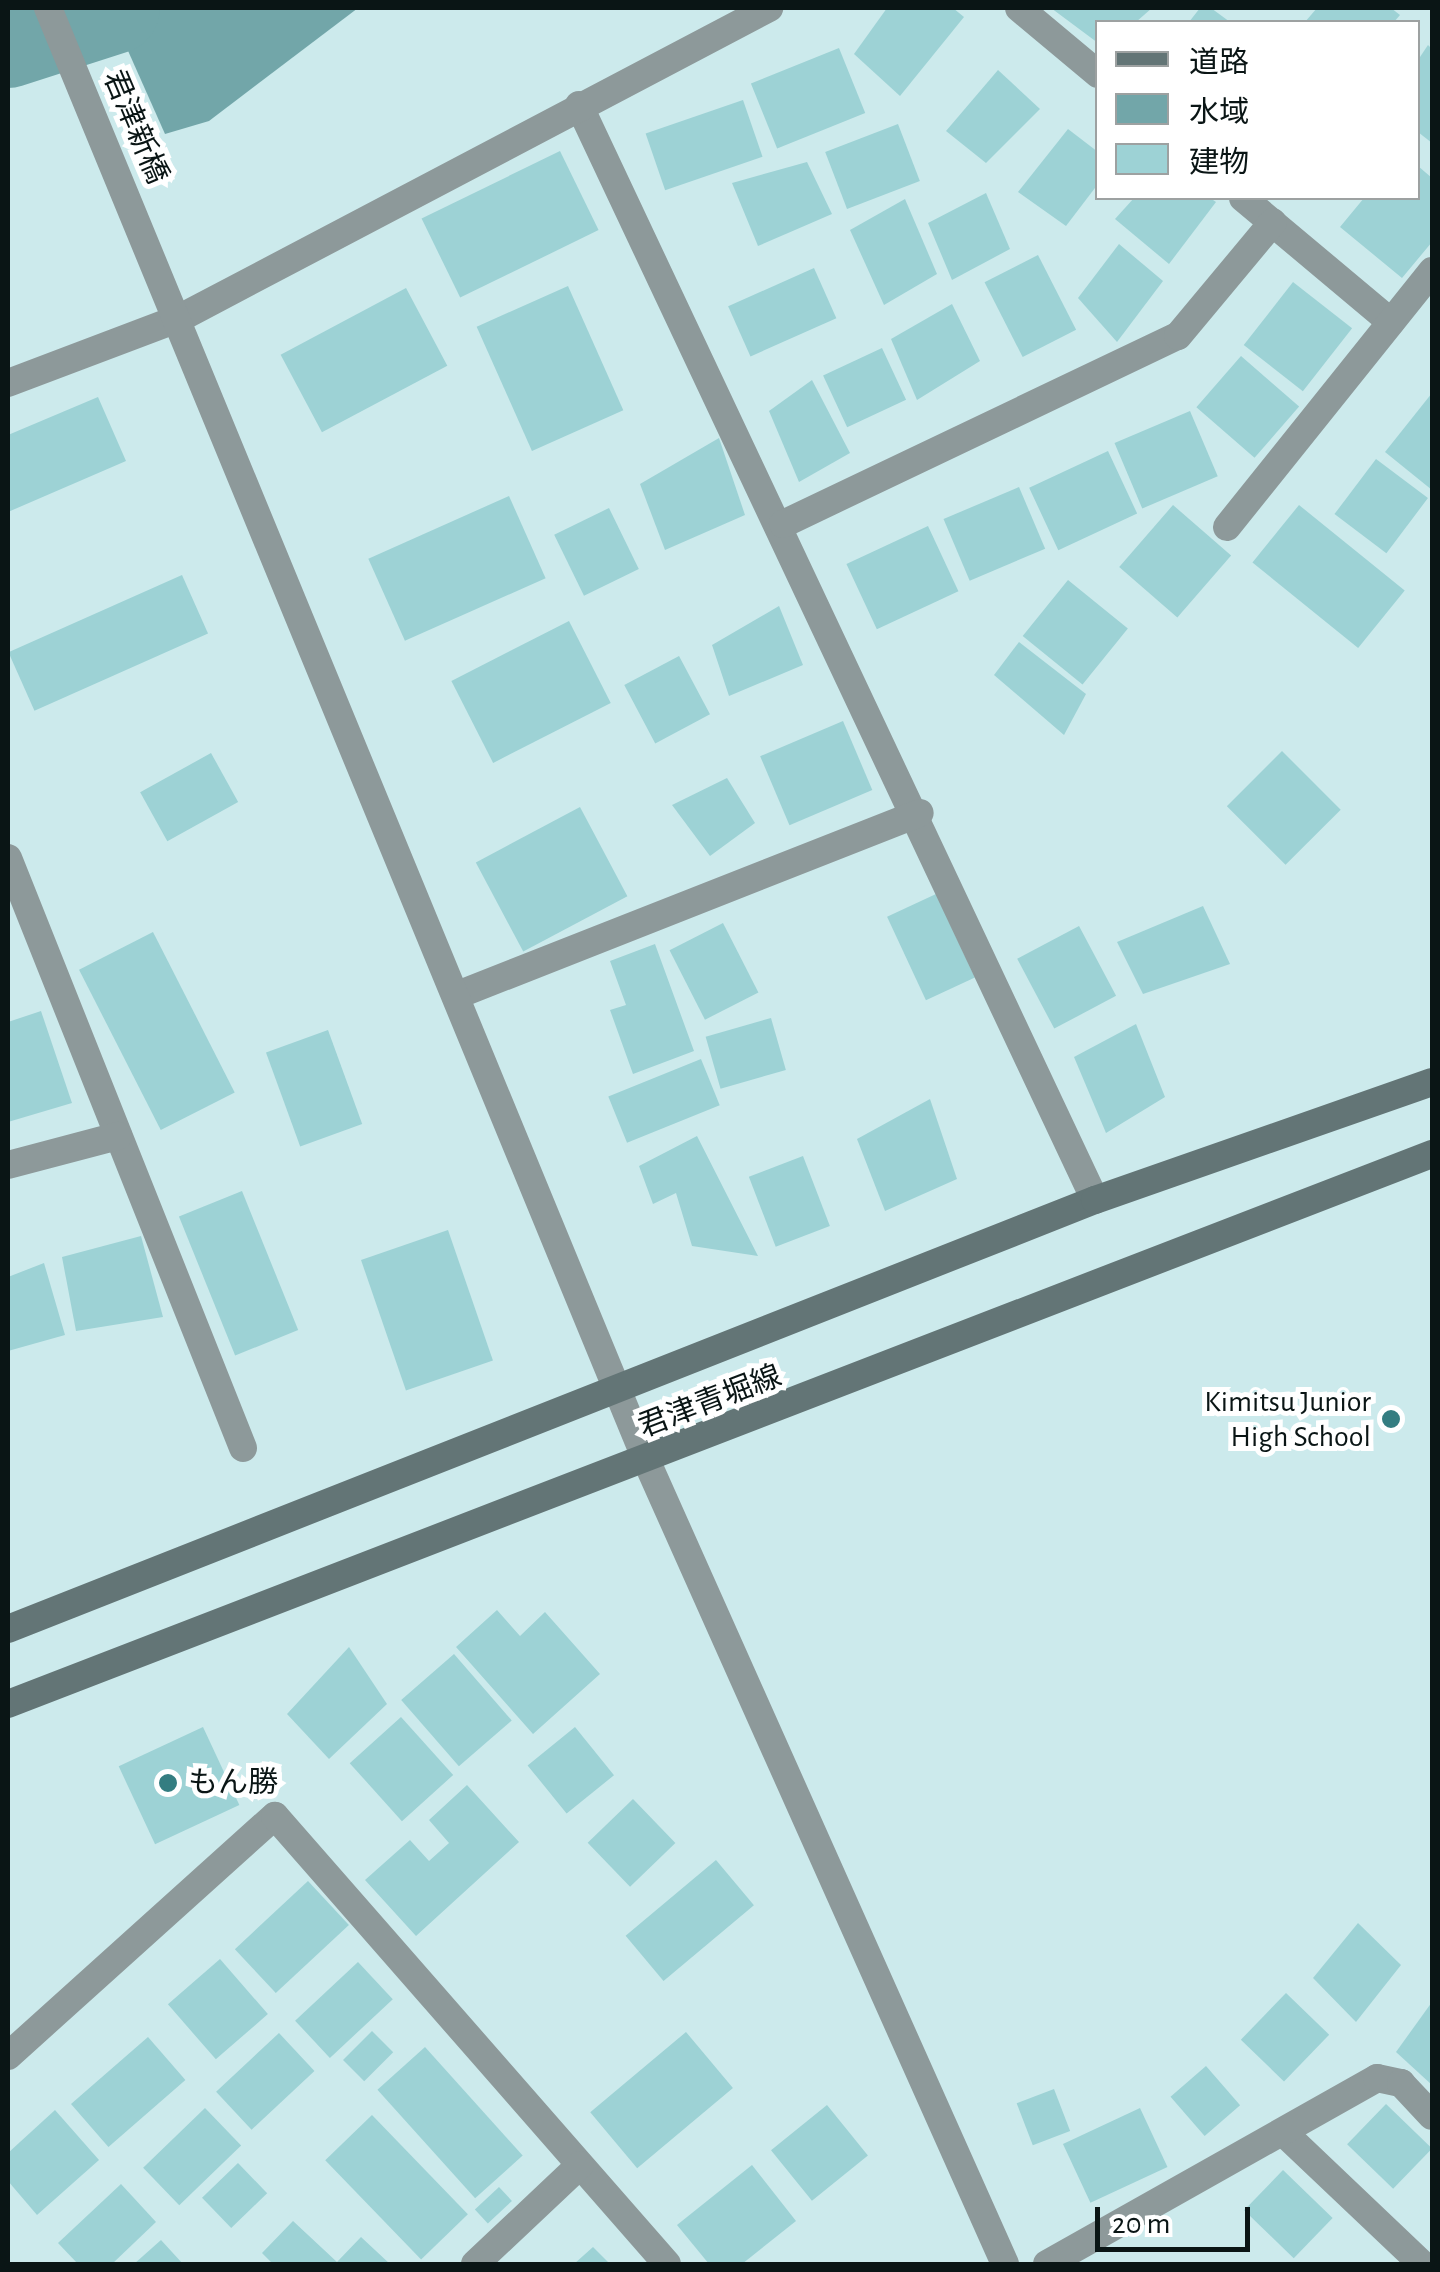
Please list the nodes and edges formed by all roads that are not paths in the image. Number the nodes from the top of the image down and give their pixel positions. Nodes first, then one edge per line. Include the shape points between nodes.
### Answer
1 (48, 8) edge
2 (769, 8) edge
3 (1019, 8) edge
4 (1095, 71) edge
5 (579, 104) junction
6 (1246, 200) edge
7 (1273, 222) junction
8 (1432, 271) edge
9 (180, 318) junction
10 (1392, 322) junction
11 (8, 382) edge
12 (784, 524) junction
13 (1226, 527) dead end
14 (920, 813) junction
15 (8, 858) edge
16 (460, 994) junction
17 (1432, 1082) edge
18 (118, 1136) junction
19 (1432, 1154) edge
20 (8, 1165) edge
21 (1095, 1200) junction
22 (624, 1392) junction
23 (243, 1448) dead end
24 (647, 1462) junction
25 (8, 1628) edge
26 (8, 1704) edge
27 (8, 2056) edge
28 (1432, 2116) edge
29 (1284, 2133) junction
30 (580, 2165) junction
31 (475, 2264) edge
32 (668, 2264) edge
33 (1005, 2264) edge
34 (1047, 2264) edge
35 (1422, 2264) edge

1 - 9 street, 君津新橋
2 - 5 street
3 - 4 street
5 - 9 street
5 - 12 street
6 - 7 street
7 - 10 street
7 - 12 street via 1178,336
8 - 10 street
9 - 11 street
9 - 16 street, 君津新橋
10 - 13 street
12 - 14 street
14 - 16 street
14 - 21 street
15 - 18 street
16 - 22 street, 君津新橋
17 - 21 main road, 君津青堀線
18 - 20 street
18 - 23 street
19 - 24 main road, 君津青堀線
21 - 22 main road, 君津青堀線
22 - 24 street, 君津新橋
22 - 25 main road, 君津青堀線
24 - 26 main road, 君津青堀線
24 - 33 street, 君津新橋
27 - 30 street via 275,1816
28 - 29 street via 1401,2083 1377,2078
29 - 34 street
29 - 35 street
30 - 31 street
30 - 32 street

